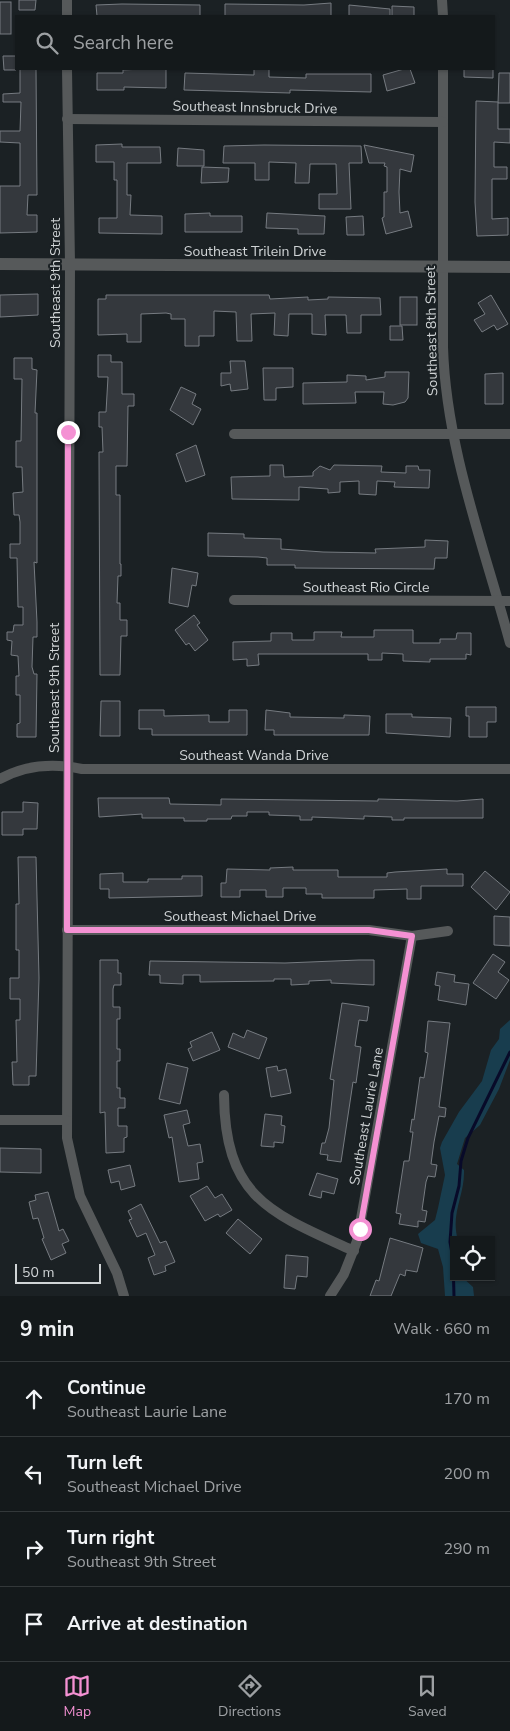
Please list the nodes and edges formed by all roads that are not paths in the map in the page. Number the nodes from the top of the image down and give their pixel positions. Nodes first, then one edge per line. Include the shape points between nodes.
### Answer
1 (67, 0) edge
2 (442, 0) edge
3 (67, 15) edge
4 (442, 15) edge
5 (67, 70) edge
6 (443, 70) edge
7 (67, 118) junction
8 (443, 122) junction
9 (0, 264) edge
10 (70, 264) junction
11 (443, 267) junction
12 (510, 267) edge
13 (234, 434) dead end
14 (453, 434) junction
15 (510, 434) edge
16 (234, 600) dead end
17 (498, 602) junction
18 (510, 602) edge
19 (510, 644) edge
20 (68, 766) junction
21 (510, 769) edge
22 (0, 779) edge
23 (67, 930) junction
24 (448, 930) dead end
25 (412, 936) junction
26 (224, 1095) dead end
27 (0, 1120) edge
28 (66, 1120) junction
29 (354, 1251) junction
30 (124, 1296) edge
31 (330, 1296) edge

1 - 3 street
2 - 4 street
5 - 7 street, Southeast 9th Street
6 - 8 street, Southeast 8th Street
7 - 8 street, Southeast Innsbruck Drive
7 - 10 street, Southeast 9th Street
8 - 11 street, Southeast 8th Street
9 - 10 street, Southeast Trilein Drive
10 - 11 street, Southeast Trilein Drive
10 - 20 street, Southeast 9th Street
11 - 12 street, Southeast Trilein Drive
11 - 14 street, Southeast 8th Street via 444,369
13 - 14 street
14 - 15 street
14 - 17 street, Southeast 8th Street
16 - 17 street, Southeast Rio Circle
17 - 18 street, Southeast Rio Circle
17 - 19 street, Southeast 8th Street
20 - 21 street, Southeast Wanda Drive via 82,769
20 - 22 street, Southeast Wanda Drive via 32,767
20 - 23 street, Southeast 9th Street
23 - 25 street, Southeast Michael Drive via 369,930
23 - 28 street, Southeast 9th Street
24 - 25 street, Southeast Michael Drive
25 - 29 street, Southeast Laurie Lane
26 - 29 street via 229,1148 234,1164 250,1188 284,1218
27 - 28 street
28 - 30 street, Southeast 9th Street via 76,1181
29 - 31 street, Southeast Laurie Lane

